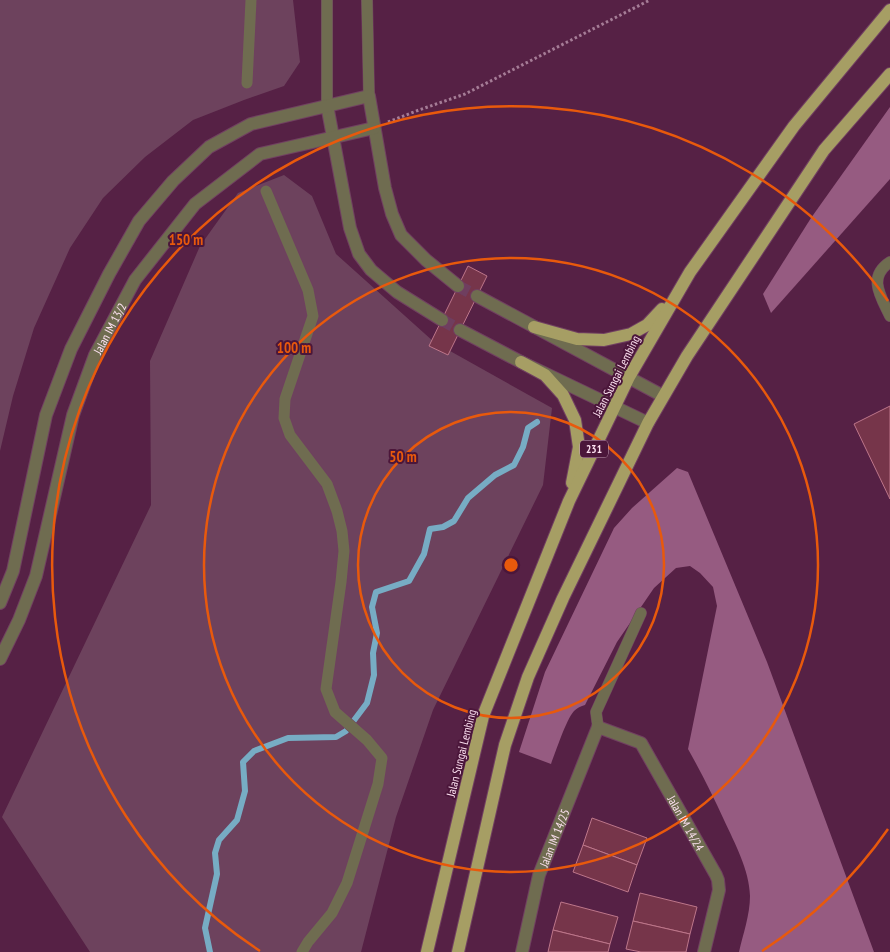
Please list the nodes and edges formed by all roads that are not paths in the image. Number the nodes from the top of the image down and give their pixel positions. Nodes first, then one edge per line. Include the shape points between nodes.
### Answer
1 (251, 0) edge
2 (327, 0) edge
3 (367, 0) edge
4 (890, 10) edge
5 (890, 74) edge
6 (246, 83) dead end
7 (369, 96) junction
8 (327, 105) junction
9 (374, 128) junction
10 (333, 137) junction
11 (266, 191) dead end
12 (890, 262) edge
13 (690, 272) junction
14 (458, 286) tunnel mouth
15 (477, 296) tunnel mouth
16 (890, 316) edge
17 (442, 320) tunnel mouth
18 (534, 327) junction
19 (460, 330) tunnel mouth
20 (521, 362) junction
21 (629, 377) junction
22 (663, 396) junction
23 (615, 406) junction
24 (648, 423) junction
25 (569, 501) junction
26 (0, 603) edge
27 (641, 613) dead end
28 (0, 659) edge
29 (598, 726) junction
30 (302, 952) edge
31 (427, 952) edge
32 (458, 952) edge
33 (522, 952) edge
34 (704, 952) edge

1 - 6 lane
2 - 8 lane
3 - 7 lane
4 - 13 main road, Jalan Sungai Lembing / 231 via 794,126
5 - 22 main road via 824,150 686,356
7 - 8 street, Jalan IM 13/2
7 - 9 street
8 - 10 street
8 - 26 street, Jalan IM 13/2 via 251,124 209,147 173,181 140,221 108,274 46,415 12,571
9 - 10 street, Jalan IM 13/2
9 - 14 street via 385,188 401,235
10 - 17 street via 350,228 359,254 371,270 397,292
10 - 28 street, Jalan IM 13/2 via 260,154 253,159 195,204 135,280 95,355 73,415 36,576
11 - 30 lane via 308,290 312,316 285,399 284,418 290,435 327,484 342,532 341,582 326,689 335,712 382,758 378,784 346,883 332,912
12 - 16 lane via 879,272 876,280
13 - 18 main road via 652,320 631,334 604,340 576,339
13 - 21 main road, Jalan Sungai Lembing / 231
15 - 18 street
18 - 21 street
19 - 20 street
20 - 23 street
20 - 25 main road via 545,375 564,395 575,420 579,447
21 - 22 street
21 - 23 main road, Jalan Sungai Lembing / 231
22 - 24 main road
23 - 24 street
23 - 25 main road, Jalan Sungai Lembing / 231
24 - 32 main road via 528,677 505,745
25 - 31 main road, Jalan Sungai Lembing / 231 via 483,716
27 - 29 lane via 596,712
29 - 33 street, Jalan IM 14/25 via 539,875
29 - 34 street, Jalan IM 14/24 via 641,743 716,875 719,890

